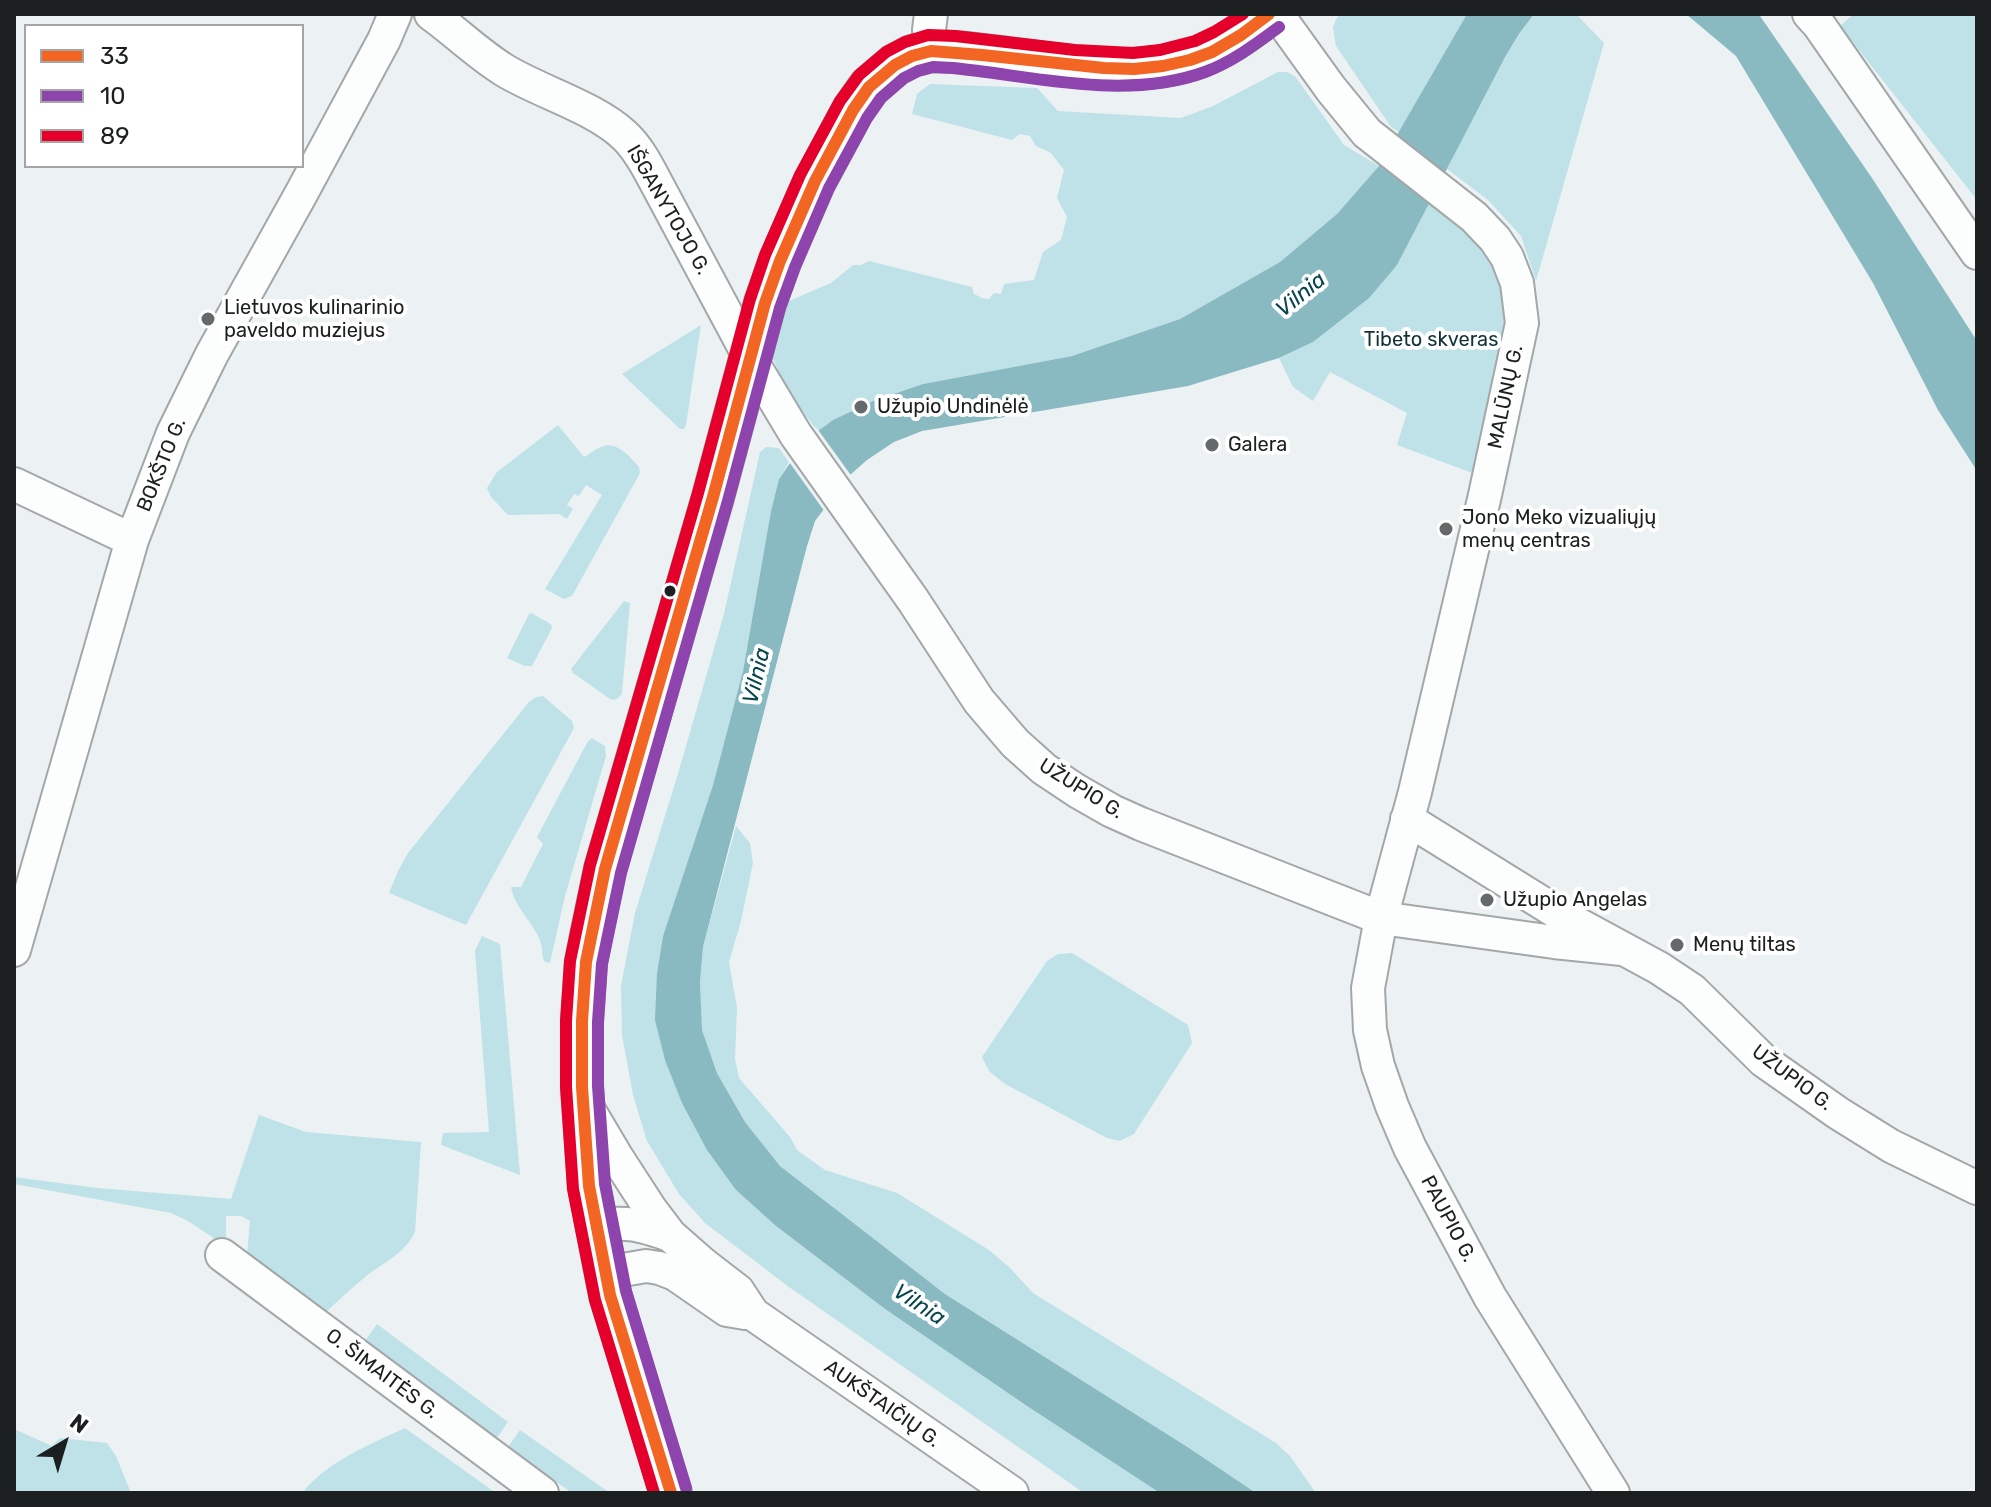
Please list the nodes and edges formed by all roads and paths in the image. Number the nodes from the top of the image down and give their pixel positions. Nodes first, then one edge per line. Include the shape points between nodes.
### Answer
1 (395, 14) edge
2 (431, 14) edge
3 (1269, 14) edge
4 (1277, 14) edge
5 (1809, 14) edge
6 (931, 32) edge
7 (1977, 253) edge
8 (751, 360) junction
9 (14, 484) edge
10 (132, 540) junction
11 (1407, 819) junction
12 (1381, 918) junction
13 (1622, 949) junction
14 (14, 950) edge
15 (583, 1101) junction
16 (1977, 1188) edge
17 (596, 1225) junction
18 (670, 1235) junction
19 (222, 1255) dead end
20 (605, 1273) junction
21 (753, 1314) junction
22 (542, 1493) edge
23 (671, 1493) edge
24 (1012, 1493) edge
25 (1613, 1493) edge

1 - 10 street, BOKŠTO G. via 212,354 173,433
2 - 8 street, IŠGANYTOJO G. via 485,58 602,119 638,150
3 - 6 main road via 1232,41 1164,67 1093,67 980,53
4 - 11 street, MALŪNŲ G. via 1367,133 1495,239 1517,283 1522,323
5 - 7 street
6 - 8 main road via 912,56 880,76 853,110 780,261
8 - 12 street, UŽUPIO G. via 796,435 979,701 1044,769 1131,820
8 - 15 main road via 597,905 583,999
9 - 10 street
10 - 14 street, BOKŠTO G.
11 - 12 street
11 - 13 street, UŽUPIO G.
12 - 13 street, UŽUPIO G.
12 - 25 street, PAUPIO G. via 1368,988 1370,1030 1392,1106 1490,1297
13 - 16 street, UŽUPIO G. via 1692,990 1764,1061 1838,1113
15 - 17 main road
15 - 18 street, AUKŠTAIČIŲ G.
17 - 18 street, AUKŠTAIČIŲ G. via 640,1224
17 - 20 main road
18 - 21 street, AUKŠTAIČIŲ G. via 738,1291
19 - 22 street, O. ŠIMAITĖS G.
20 - 21 street, AUKŠTAIČIŲ G. via 659,1268 727,1310
20 - 23 main road
21 - 24 street, AUKŠTAIČIŲ G.

